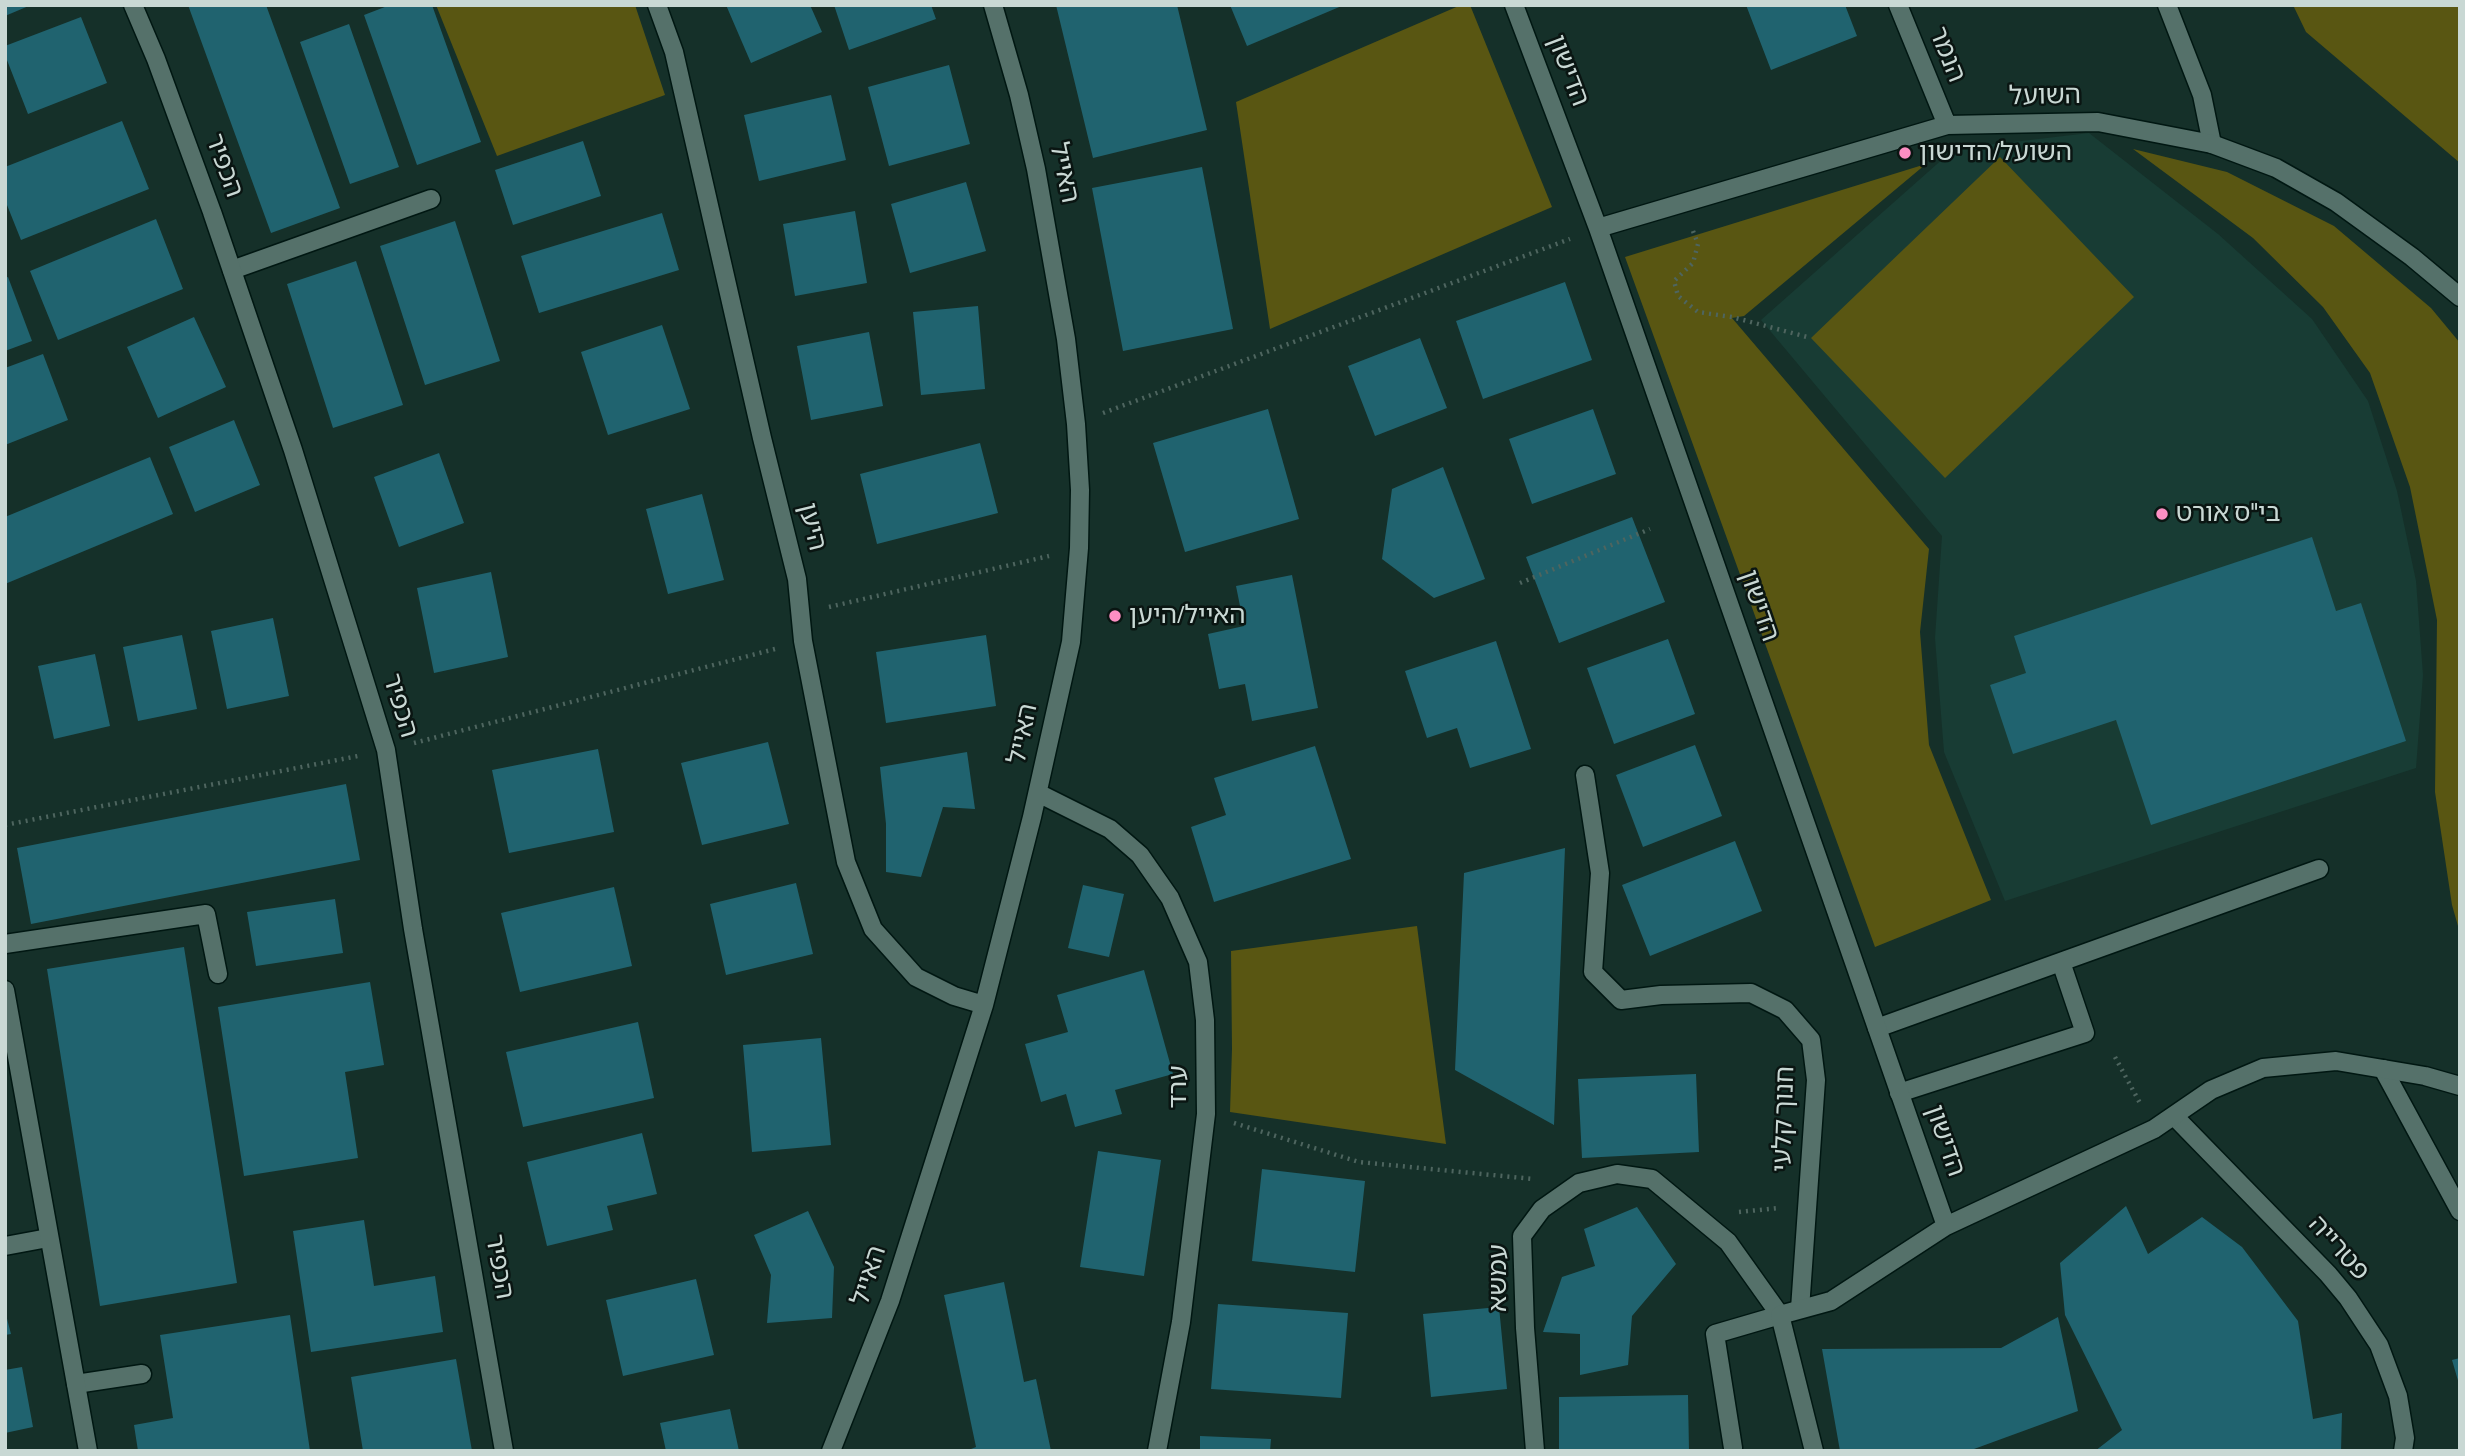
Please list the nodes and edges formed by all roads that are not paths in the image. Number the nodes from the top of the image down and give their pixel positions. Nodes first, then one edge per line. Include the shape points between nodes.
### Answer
1 (133, 5) edge
2 (657, 5) edge
3 (993, 5) edge
4 (1514, 5) edge
5 (1898, 5) edge
6 (2167, 5) edge
7 (1947, 125) junction
8 (2212, 144) junction
9 (431, 199) dead end
10 (1598, 228) junction
11 (232, 270) junction
12 (2460, 297) edge
13 (1585, 775) dead end
14 (1038, 793) junction
15 (2319, 869) dead end
16 (5, 944) edge
17 (2061, 962) junction
18 (218, 974) dead end
19 (5, 990) edge
20 (984, 1005) junction
21 (1877, 1028) junction
22 (2383, 1069) junction
23 (2460, 1086) edge
24 (1899, 1093) junction
25 (2174, 1116) junction
26 (2460, 1211) edge
27 (1946, 1226) junction
28 (48, 1238) junction
29 (5, 1246) edge
30 (1800, 1310) junction
31 (1780, 1315) junction
32 (142, 1374) dead end
33 (76, 1384) junction
34 (1733, 1448) dead end
35 (88, 1451) edge
36 (504, 1451) edge
37 (831, 1451) edge
38 (1157, 1451) edge
39 (1535, 1451) edge
40 (1814, 1451) edge
41 (2403, 1451) edge

1 - 11 street, הכפיר
2 - 20 street, היען via 674,52 797,579 803,641 846,862 873,929 916,977
3 - 14 street, האייל via 1019,94 1049,234 1066,339 1080,490 1071,642
4 - 10 street, הדישון
5 - 7 street, הנמר
6 - 8 street via 2202,95
7 - 8 street, השועל via 2098,122
7 - 10 street, השועל
8 - 12 street, השועל via 2276,168 2336,202
9 - 11 street
10 - 21 street, הדישון
11 - 36 street, הכפיר via 386,750
13 - 30 street, חנוך קלעי via 1600,873 1593,972 1621,1000 1751,993 1785,1010 1811,1040 1816,1080
14 - 20 street, האייל
14 - 38 street, ערד via 1110,829 1140,855 1170,898 1198,961 1205,1020 1206,1114 1181,1322
15 - 17 street
16 - 18 street via 206,914
17 - 21 street
17 - 24 street via 2085,1033
19 - 28 street
20 - 37 street, האייל via 890,1301
21 - 24 street, הדישון
22 - 23 street
22 - 25 street via 2336,1061 2263,1068 2211,1090
22 - 26 street
24 - 27 street, הדישון
25 - 27 street
25 - 41 street, פטרייה via 2348,1298 2379,1345 2398,1396
27 - 30 street via 1831,1301
28 - 29 street
28 - 33 street
30 - 31 street
31 - 34 street via 1715,1334
31 - 39 street, עמשא via 1728,1242 1652,1178 1617,1174 1579,1183 1542,1209 1522,1236
31 - 40 street
32 - 33 street
33 - 35 street

